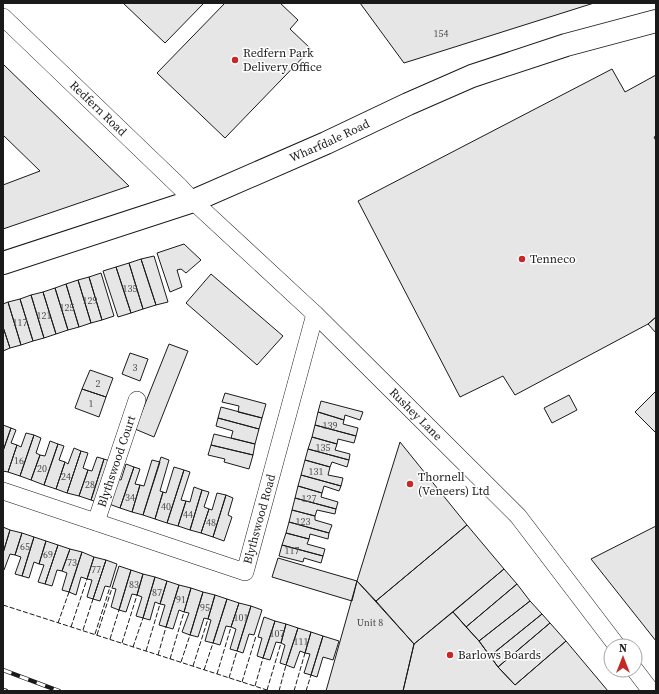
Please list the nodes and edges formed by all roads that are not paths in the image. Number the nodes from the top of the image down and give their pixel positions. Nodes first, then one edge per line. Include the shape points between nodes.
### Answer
1 (3, 17) edge
2 (656, 21) edge
3 (193, 202) junction
4 (3, 263) edge
5 (315, 314) junction
6 (137, 400) dead end
7 (3, 491) edge
8 (96, 522) junction
9 (611, 638) edge
10 (641, 678) edge
11 (651, 691) edge

1 - 3 street, Redfern Road
2 - 3 main road, Wharfdale Road via 566,44 472,76
3 - 4 main road, Wharfdale Road
3 - 5 street, Rushey Lane
5 - 8 street, Blythswood Road via 245,572
5 - 9 street, Rushey Lane via 518,516
6 - 8 street, Blythswood Court
7 - 8 street, Blythswood Road
10 - 11 street

